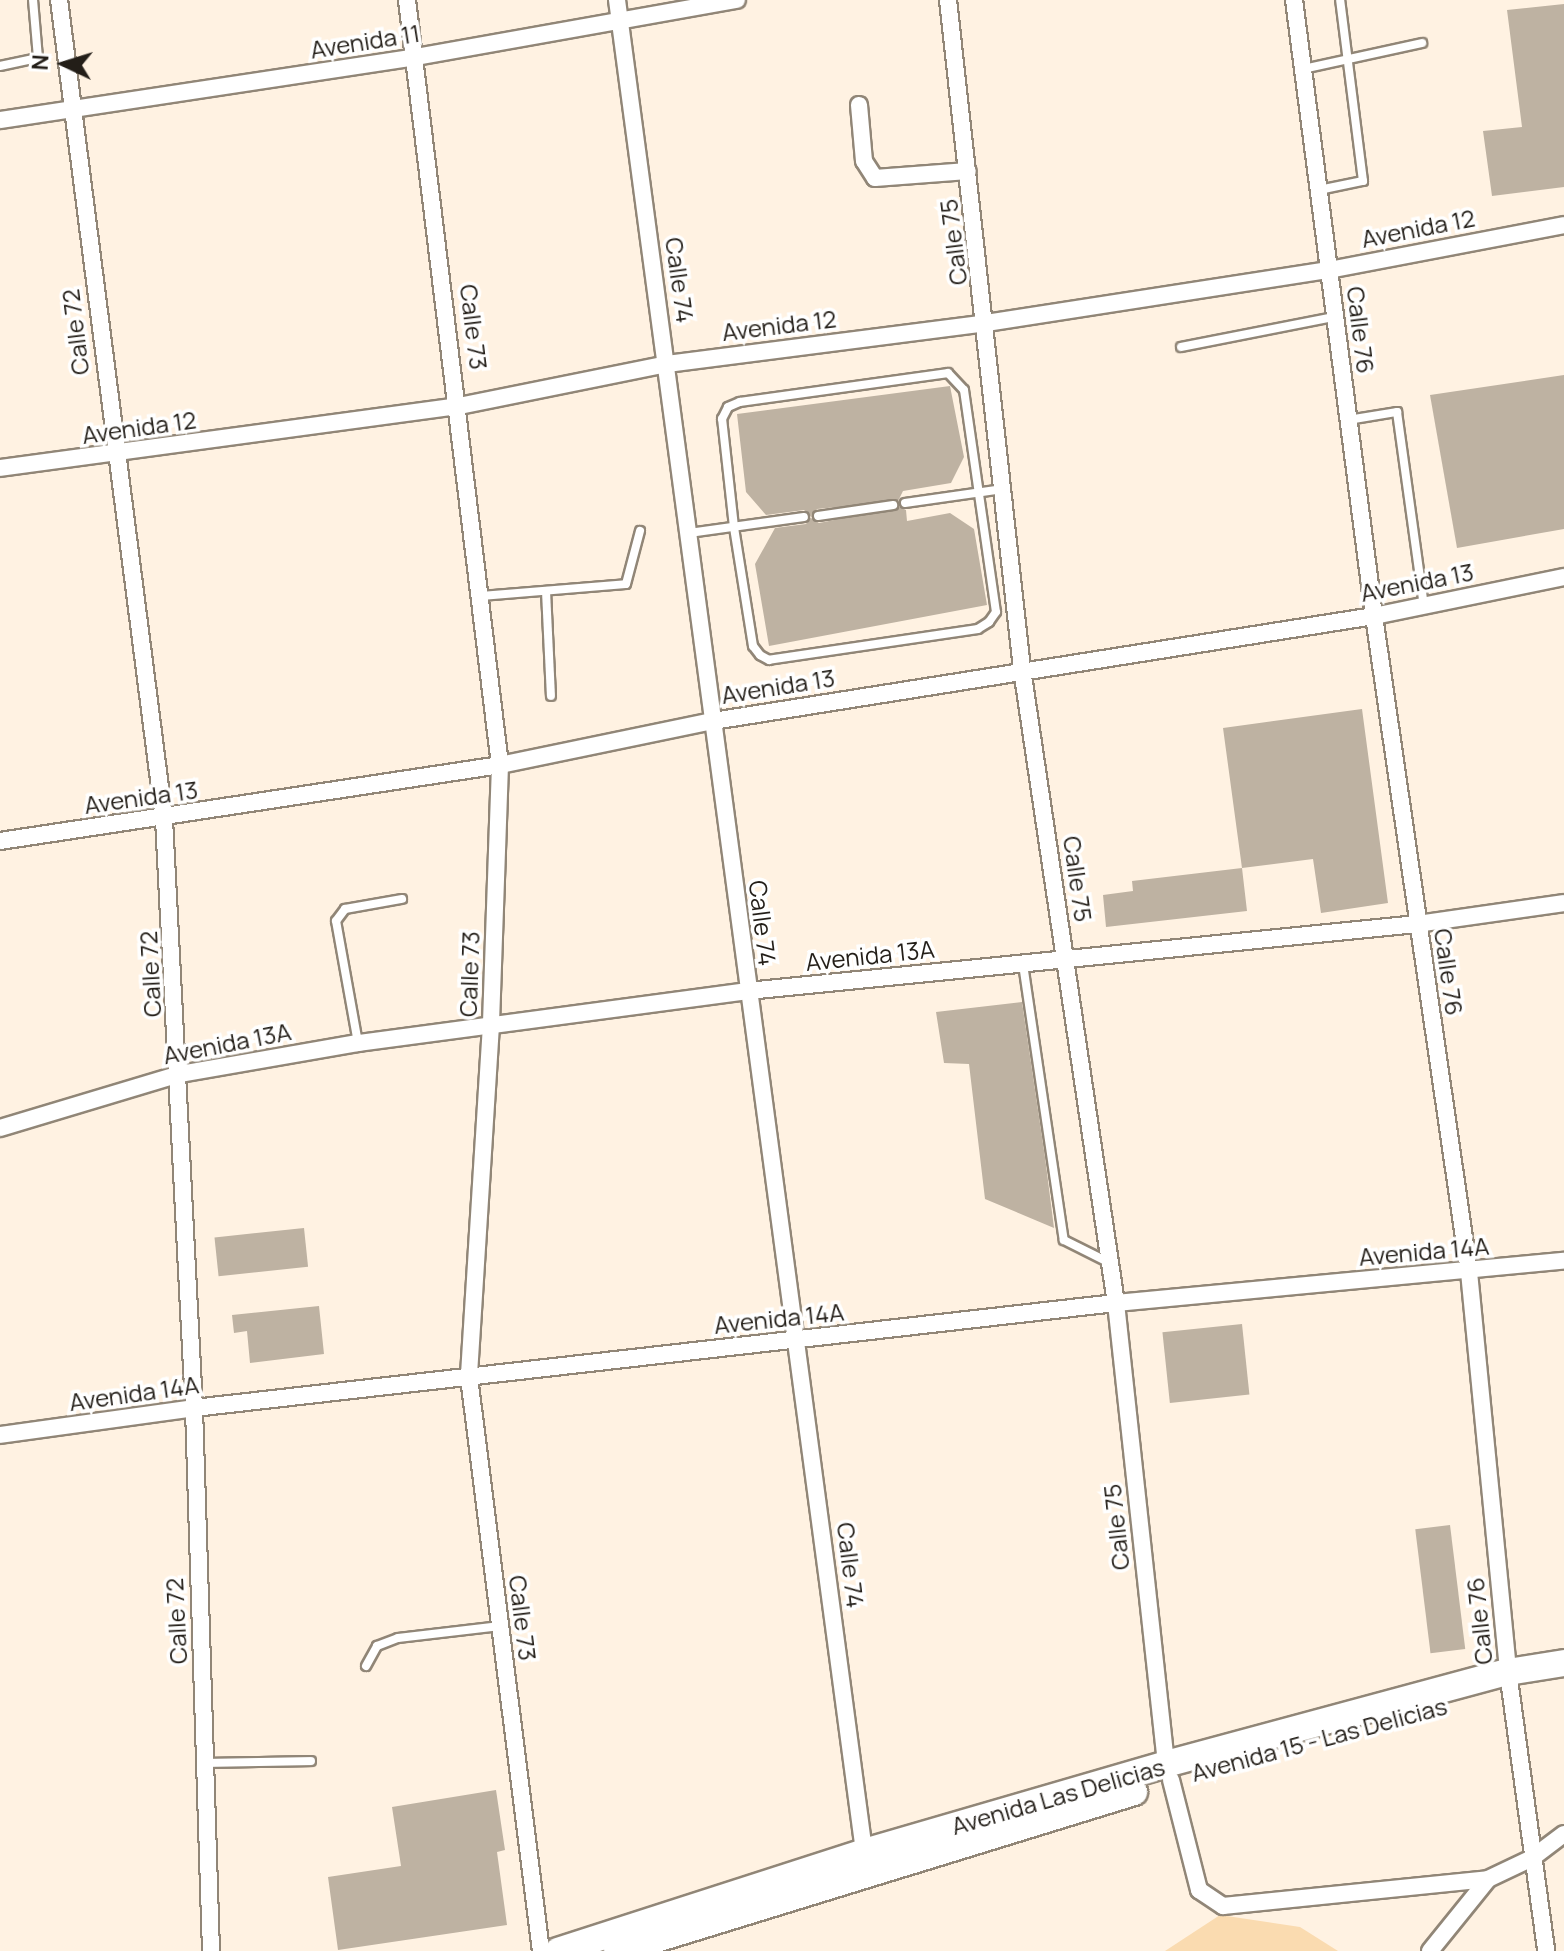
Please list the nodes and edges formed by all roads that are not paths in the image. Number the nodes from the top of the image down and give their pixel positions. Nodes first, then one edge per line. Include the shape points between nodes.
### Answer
1 (33, 0) edge
2 (59, 0) edge
3 (407, 0) edge
4 (617, 0) edge
5 (737, 0) edge
6 (948, 0) edge
7 (1294, 0) edge
8 (1340, 0) edge
9 (619, 22) junction
10 (1422, 43) dead end
11 (416, 57) junction
12 (1347, 62) junction
13 (0, 66) edge
14 (1303, 69) junction
15 (859, 105) dead end
16 (73, 111) junction
17 (0, 120) edge
18 (968, 171) junction
19 (1319, 190) junction
20 (1564, 225) edge
21 (1329, 270) junction
22 (1335, 317) junction
23 (986, 323) junction
24 (1181, 347) dead end
25 (667, 364) junction
26 (459, 406) junction
27 (1348, 420) junction
28 (114, 455) junction
29 (0, 468) edge
30 (1004, 489) junction
31 (980, 493) junction
32 (905, 503) dead end
33 (893, 505) dead end
34 (818, 516) dead end
35 (804, 517) dead end
36 (734, 527) junction
37 (640, 531) dead end
38 (689, 533) junction
39 (1564, 577) edge
40 (546, 591) junction
41 (481, 596) junction
42 (1424, 606) junction
43 (1374, 616) junction
44 (1022, 669) junction
45 (551, 696) dead end
46 (713, 721) junction
47 (500, 765) junction
48 (164, 819) junction
49 (0, 841) edge
50 (402, 899) dead end
51 (1564, 903) edge
52 (1417, 924) junction
53 (1065, 959) junction
54 (1023, 964) junction
55 (748, 991) junction
56 (491, 1025) junction
57 (358, 1043) junction
58 (180, 1074) junction
59 (0, 1128) edge
60 (1564, 1261) edge
61 (1111, 1264) junction
62 (1469, 1272) junction
63 (1116, 1303) junction
64 (797, 1341) junction
65 (469, 1377) junction
66 (194, 1408) junction
67 (0, 1435) edge
68 (500, 1626) junction
69 (1564, 1663) edge
70 (366, 1666) dead end
71 (1509, 1679) junction
72 (1564, 1679) edge
73 (311, 1761) dead end
74 (207, 1763) junction
75 (1168, 1772) junction
76 (1564, 1834) edge
77 (864, 1852) junction
78 (1532, 1858) junction
79 (1488, 1879) junction
80 (211, 1951) edge
81 (541, 1951) edge
82 (558, 1951) edge
83 (617, 1951) edge
84 (1430, 1951) edge
85 (1546, 1951) edge

1 - 13 lane via 38,58
2 - 16 street, Calle 72
3 - 11 street, Calle 73
4 - 9 street, Calle 74
5 - 9 street, Avenida 11
6 - 18 street, Calle 75
7 - 14 street, Calle 76
8 - 12 lane
9 - 11 street, Avenida 11
9 - 25 street, Calle 74
10 - 12 lane
11 - 16 street, Avenida 11
11 - 26 street, Calle 73
12 - 14 lane
12 - 19 lane via 1363,181
14 - 19 street, Calle 76
15 - 18 street via 864,161 875,178
16 - 17 street, Avenida 11
16 - 28 street, Calle 72
18 - 23 street, Calle 75
19 - 21 street, Calle 76
20 - 21 street, Avenida 12
21 - 22 street, Calle 76
21 - 23 street, Avenida 12
22 - 24 lane
22 - 27 street, Calle 76
23 - 25 street, Avenida 12
23 - 30 street, Calle 75
25 - 26 street, Avenida 12
25 - 38 street, Calle 74
26 - 28 street, Avenida 12
26 - 41 street, Calle 73
27 - 42 lane via 1397,412
27 - 43 street, Calle 76
28 - 29 street, Avenida 12
28 - 48 street, Calle 72
30 - 31 lane
30 - 44 street, Calle 75
31 - 32 lane
31 - 36 lane via 964,390 948,373 740,402 722,419
31 - 36 lane via 996,612 989,622 978,629 769,660 753,646
33 - 34 lane
35 - 36 lane
36 - 38 lane
37 - 40 lane via 626,584
38 - 46 street, Calle 74
39 - 42 street, Avenida 13
40 - 41 lane
40 - 45 lane
41 - 47 street, Calle 73
42 - 43 street, Avenida 13
43 - 44 street, Avenida 13
43 - 52 street, Calle 76
44 - 46 street, Avenida 13
44 - 53 street, Calle 75
46 - 47 street, Avenida 13
46 - 55 street, Calle 74
47 - 48 street, Avenida 13
47 - 56 street, Calle 73
48 - 49 street, Avenida 13
48 - 58 street, Calle 72
50 - 57 lane via 345,909 336,921
51 - 52 street, Avenida 13A
52 - 53 street, Avenida 13A
52 - 62 street, Calle 76
53 - 54 street, Avenida 13A
53 - 61 street, Calle 75
54 - 55 street, Avenida 13A
54 - 61 lane via 1064,1240
55 - 56 street, Avenida 13A
55 - 64 street, Calle 74
56 - 57 street, Avenida 13A
56 - 65 street, Calle 73
57 - 58 street, Avenida 13A
58 - 59 street, Avenida 13A
58 - 66 street, Calle 72
60 - 62 street, Avenida 14A
61 - 63 street, Calle 75
62 - 63 street, Avenida 14A
62 - 71 street, Calle 76
63 - 64 street, Avenida 14A
63 - 75 street, Calle 75
64 - 65 street, Avenida 14A
64 - 77 street, Calle 74
65 - 66 street, Avenida 14A
65 - 68 street, Calle 73
66 - 67 street, Avenida 14A
66 - 74 street, Calle 72
68 - 70 lane via 398,1638 377,1646
68 - 81 street, Calle 73
69 - 71 main road, Avenida Las Delicias
71 - 72 main road
71 - 75 main road, Avenida Las Delicias
71 - 78 street, Calle 76
73 - 74 lane
74 - 80 street, Calle 72
75 - 77 main road, Avenida Las Delicias
75 - 79 street, Calle 75 via 1199,1890 1223,1906
75 - 83 main road, Avenida 15 - Las Delicias
76 - 78 street
77 - 82 main road, Avenida Las Delicias
78 - 79 street
78 - 85 street, Calle 76
79 - 84 street

